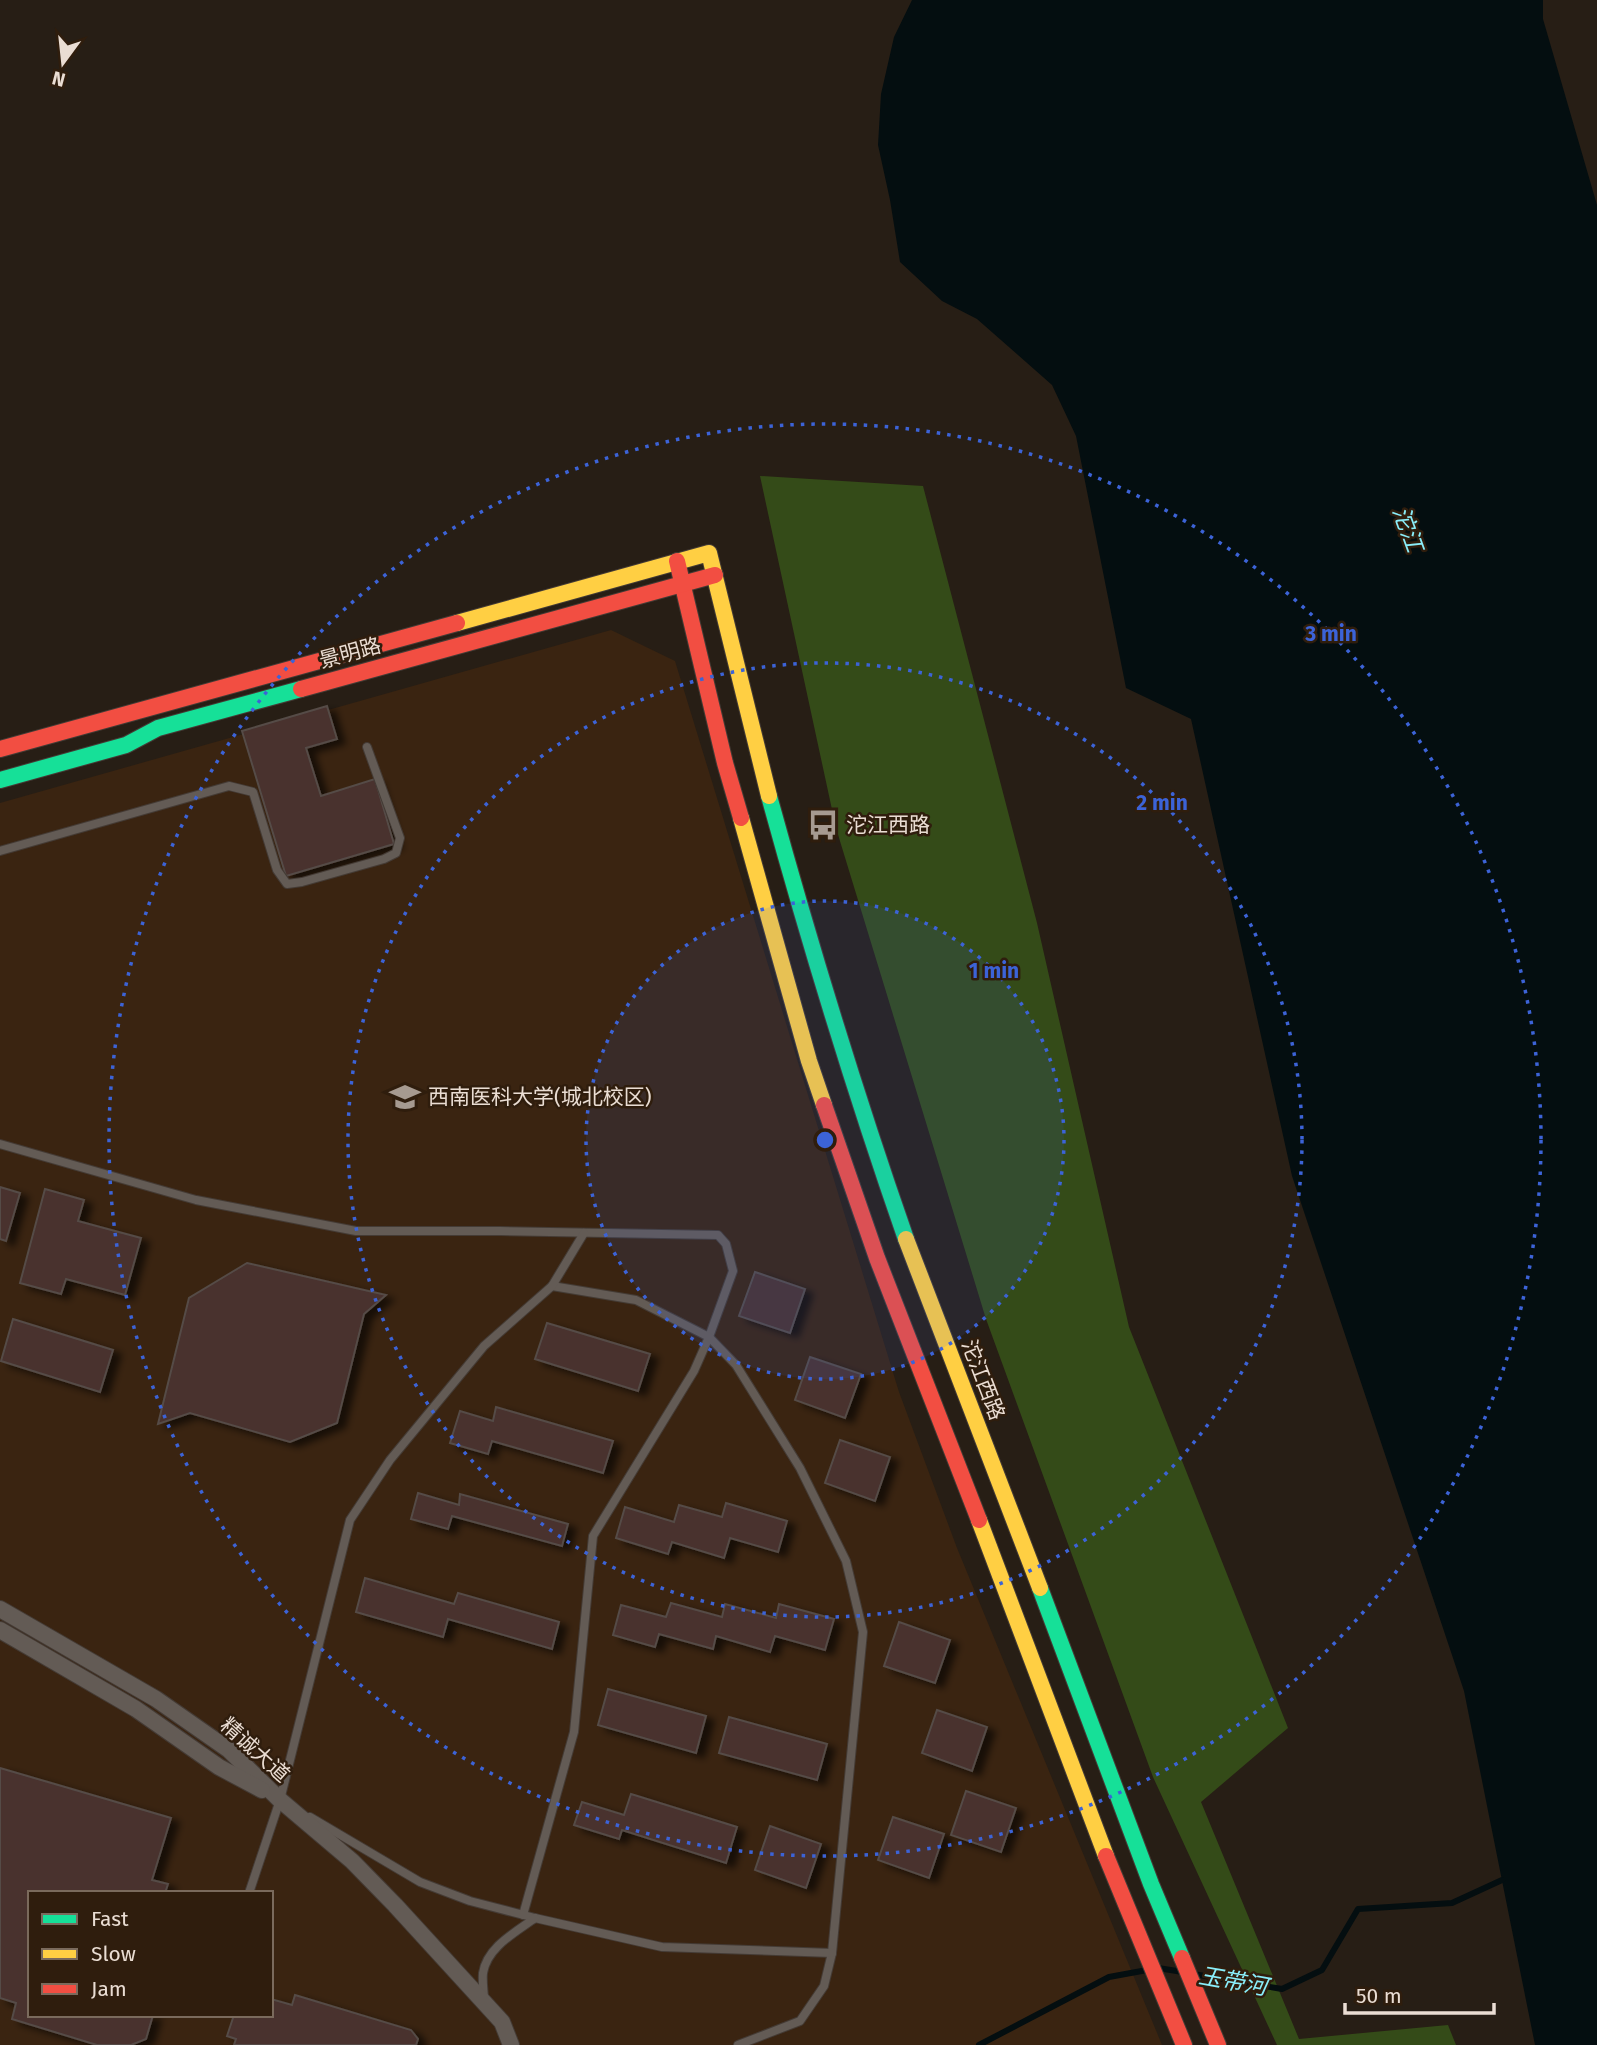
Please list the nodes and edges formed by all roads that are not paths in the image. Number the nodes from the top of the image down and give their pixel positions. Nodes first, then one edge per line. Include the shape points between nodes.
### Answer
1 (709, 553) joint
2 (677, 561) junction
3 (715, 575) junction
4 (682, 583) junction
5 (367, 747) dead end
6 (0, 749) edge
7 (0, 780) edge
8 (0, 851) edge
9 (0, 1144) edge
10 (584, 1233) junction
11 (552, 1286) junction
12 (709, 1337) junction
13 (0, 1609) edge
14 (0, 1630) edge
15 (280, 1800) junction
16 (250, 1891) edge
17 (523, 1915) junction
18 (535, 1918) junction
19 (832, 1953) junction
20 (484, 2000) junction
21 (511, 2045) edge
22 (738, 2045) edge
23 (1184, 2045) edge
24 (1218, 2045) edge

1 - 2 main road, 景明路
1 - 3 main road, 沱江西路
2 - 4 main road
2 - 6 main road, 景明路
3 - 4 main road, 景明路
3 - 24 main road, 沱江西路 via 797,900 879,1163 1151,1884
4 - 7 main road, 景明路 via 158,728 126,745
4 - 23 main road via 726,763 814,1073 877,1258 1121,1895
5 - 8 lane via 400,838 396,853 384,859 287,884 277,870 253,793 229,786
9 - 10 lane via 196,1200 356,1231
10 - 11 lane
10 - 12 lane via 718,1236 726,1244 733,1271
11 - 12 lane via 636,1300
11 - 15 lane via 484,1346 390,1460 350,1520
12 - 17 lane via 694,1371 593,1536 574,1732
12 - 19 lane via 736,1365 800,1468 846,1561 863,1632
13 - 15 street, 精诚大道 via 156,1699 229,1750
14 - 15 street, 精诚大道
15 - 16 lane
15 - 17 lane via 420,1882
15 - 20 street via 352,1861
17 - 18 lane
18 - 19 lane via 662,1947
18 - 20 lane via 492,1952 483,1971
19 - 22 lane via 824,1986 800,2021
20 - 21 street via 502,2022

